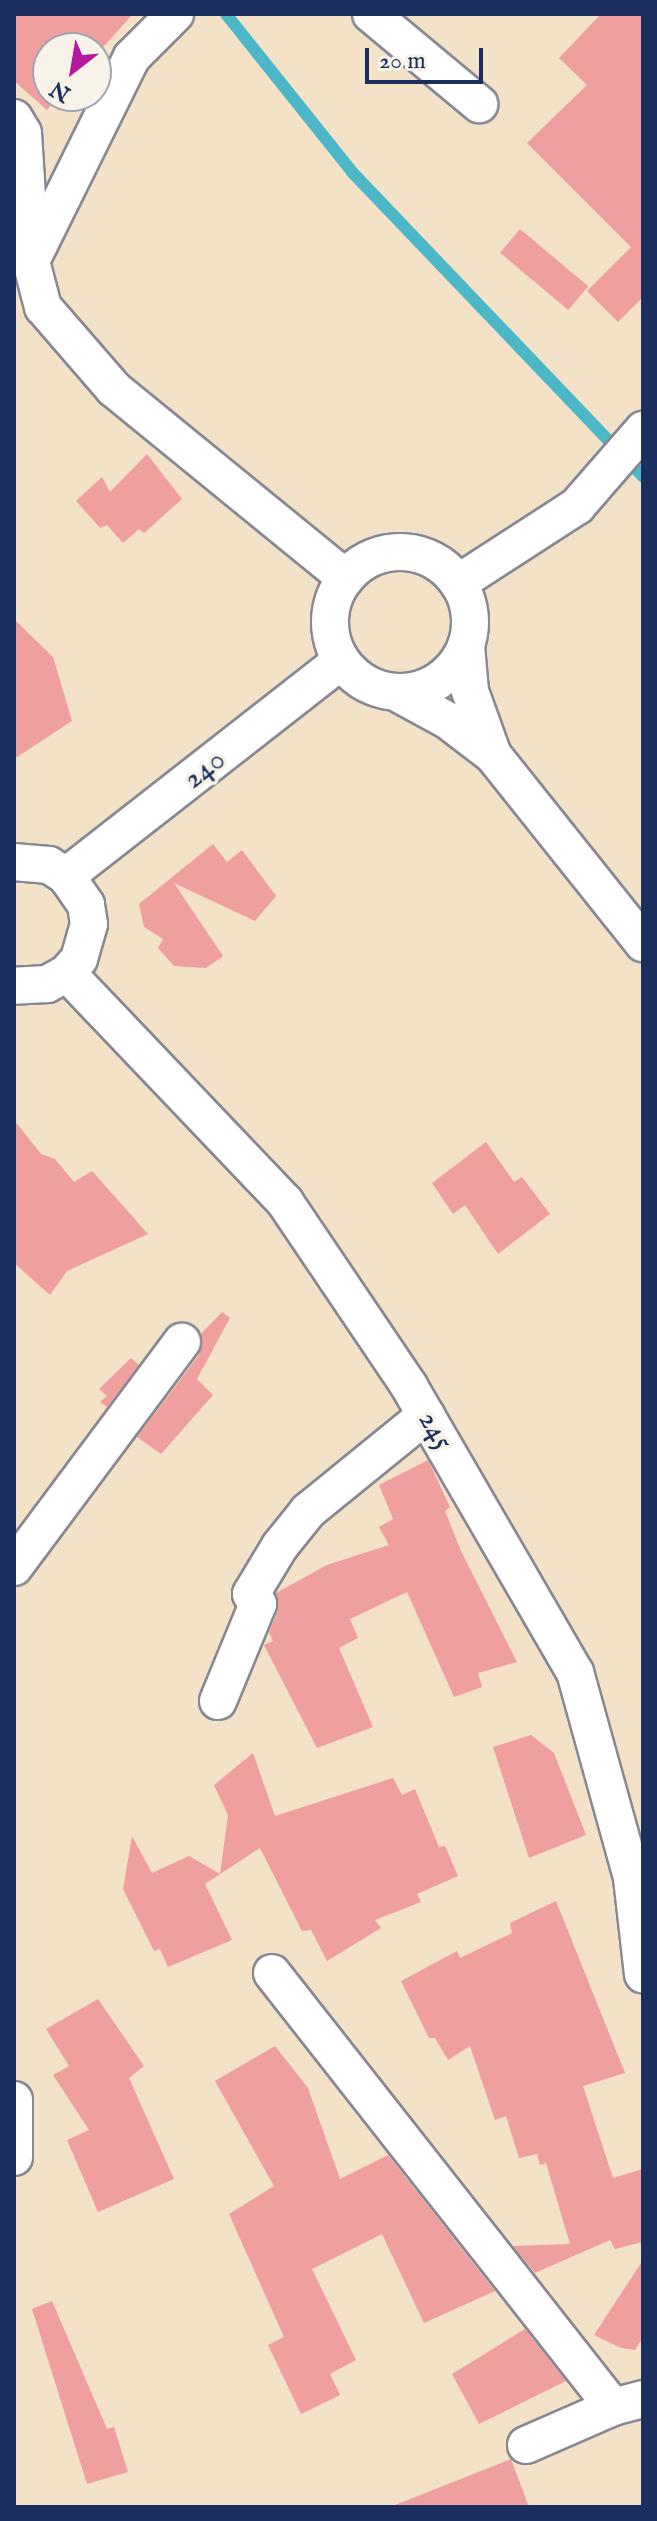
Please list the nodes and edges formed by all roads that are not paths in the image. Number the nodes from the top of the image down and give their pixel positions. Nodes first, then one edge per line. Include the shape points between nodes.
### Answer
1 (175, 14) edge
2 (371, 14) edge
3 (479, 104) dead end
4 (14, 118) edge
5 (31, 261) junction
6 (643, 430) edge
7 (346, 578) junction
8 (458, 583) junction
9 (466, 646) junction
10 (341, 661) junction
11 (397, 693) junction
12 (493, 755) junction
13 (14, 862) edge
14 (66, 876) junction
15 (643, 943) edge
16 (67, 973) junction
17 (14, 986) edge
18 (182, 1342) dead end
19 (426, 1415) junction
20 (14, 1567) edge
21 (218, 1701) dead end
22 (272, 1973) dead end
23 (643, 1974) edge
24 (14, 2100) edge
25 (14, 2157) edge
26 (628, 2403) edge
27 (526, 2445) dead end

1 - 5 street via 132,57
2 - 3 street
4 - 5 street via 23,133
5 - 7 street via 43,307 114,389
6 - 8 street via 577,506
7 - 8 street via 362,563 403,552 424,556
7 - 10 street via 330,618
8 - 9 street via 471,625
9 - 11 street via 440,681
9 - 12 street via 470,691
10 - 11 street via 356,677
10 - 14 street, 240
11 - 12 street via 447,720
12 - 15 street
13 - 14 street via 49,865
14 - 16 street via 86,905 89,924 79,959
16 - 17 street via 47,984
16 - 19 street, 245 via 285,1202
18 - 20 street
19 - 21 street via 308,1511 280,1546 251,1594 258,1604
19 - 23 street, 245 via 575,1672 632,1878
22 - 26 street
24 - 25 street
26 - 27 street

